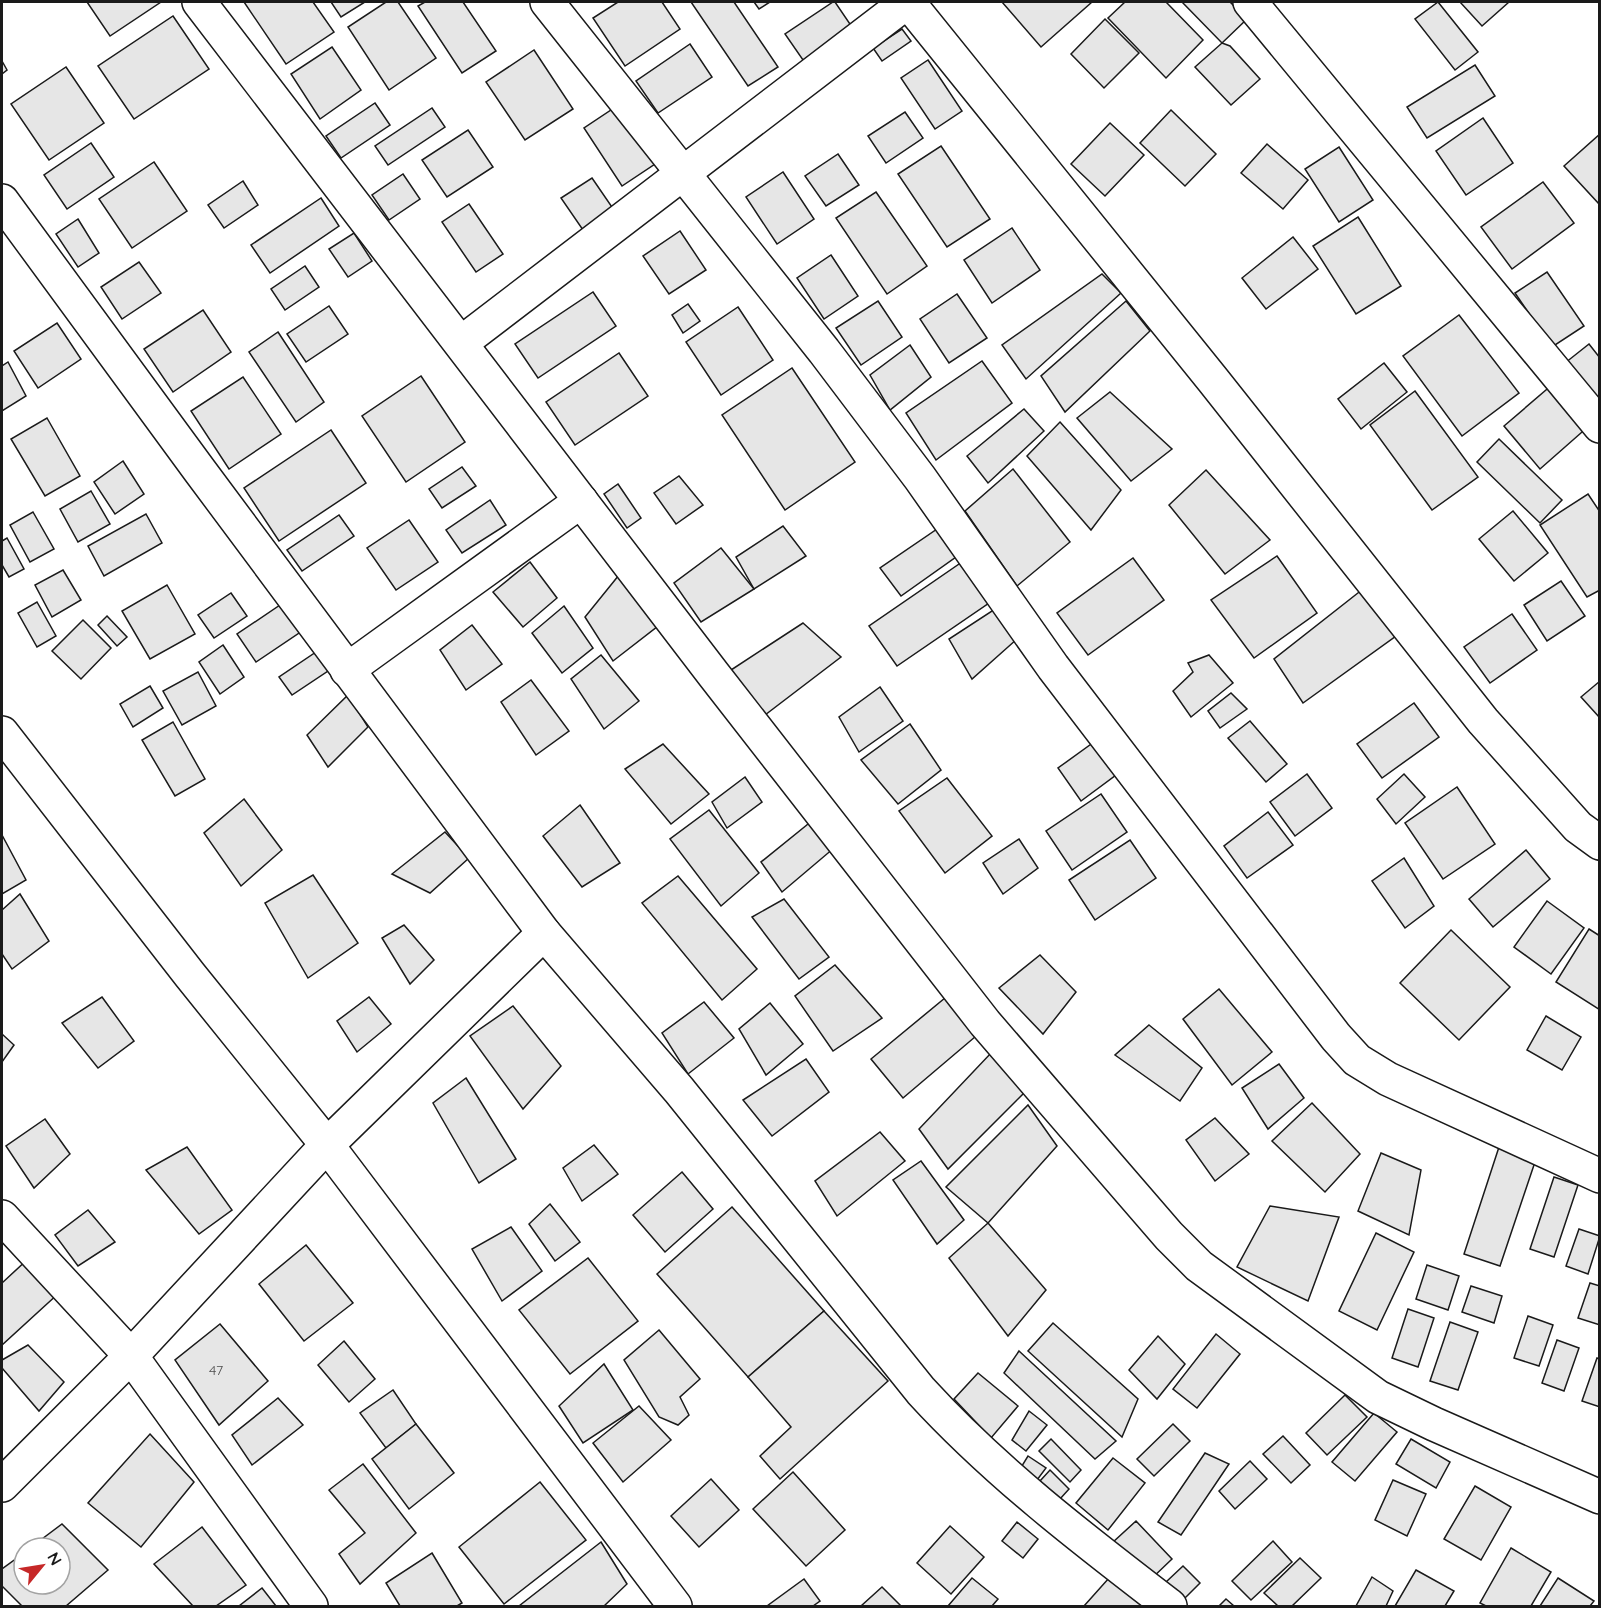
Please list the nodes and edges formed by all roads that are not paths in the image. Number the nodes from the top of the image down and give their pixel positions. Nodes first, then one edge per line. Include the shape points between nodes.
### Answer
1 (199, 2) edge
2 (547, 2) edge
3 (907, 2) edge
4 (1250, 2) edge
5 (683, 173) junction
6 (2, 201) edge
7 (461, 343) junction
8 (1599, 426) edge
9 (581, 501) junction
10 (347, 670) junction
11 (2, 733) edge
12 (1599, 843) edge
13 (544, 933) junction
14 (327, 1145) junction
15 (1599, 1176) edge
16 (2, 1217) edge
17 (131, 1356) junction
18 (2, 1485) edge
19 (1599, 1497) edge
20 (311, 1606) edge
21 (675, 1606) edge
22 (1170, 1606) edge

1 - 7 street
2 - 5 street
3 - 5 street
3 - 12 street via 1483,721 1578,827
4 - 8 street
5 - 7 street
5 - 15 street via 824,351 1053,667 1357,1060 1388,1079
6 - 10 street
7 - 9 street
9 - 10 street
9 - 19 street via 985,1023 1199,1266 1378,1397
10 - 13 street
11 - 14 street
13 - 14 street
13 - 22 street via 679,1090 955,1428 1088,1543
14 - 17 street
14 - 21 street
16 - 17 street
17 - 18 street
17 - 20 street

